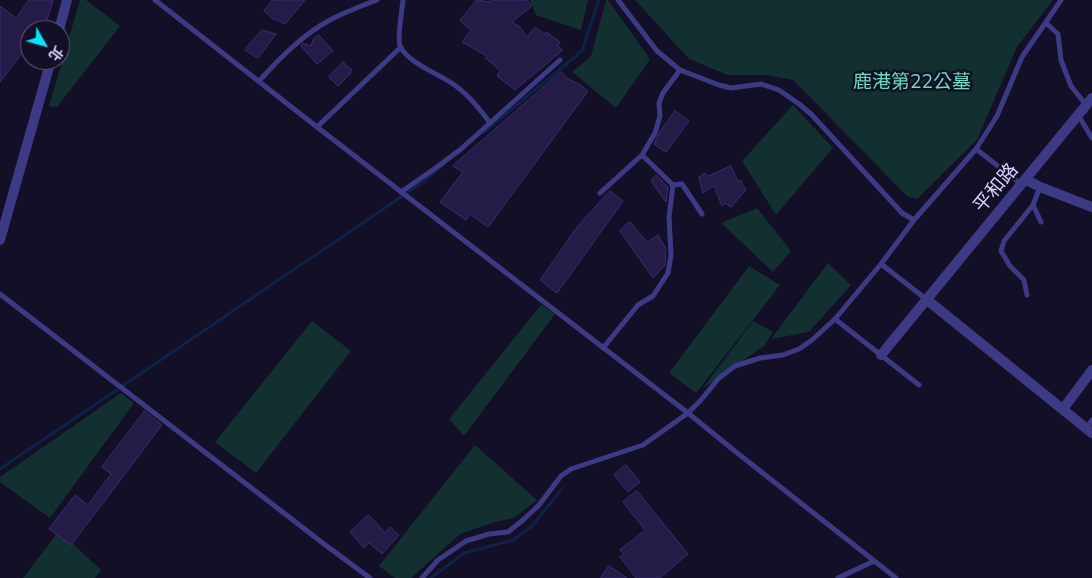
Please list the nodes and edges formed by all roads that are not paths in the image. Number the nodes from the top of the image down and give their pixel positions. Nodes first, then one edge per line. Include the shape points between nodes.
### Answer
1 (67, 0) edge
2 (154, 0) edge
3 (377, 0) edge
4 (403, 0) edge
5 (618, 0) edge
6 (1061, 0) edge
7 (62, 20) edge
8 (1046, 23) junction
9 (401, 47) junction
10 (560, 60) dead end
11 (48, 70) edge
12 (680, 70) junction
13 (259, 81) junction
14 (1089, 102) edge
15 (1078, 115) junction
16 (490, 123) junction
17 (317, 127) junction
18 (1092, 138) edge
19 (976, 149) junction
20 (642, 155) junction
21 (1023, 182) junction
22 (672, 185) junction
23 (1040, 188) junction
24 (401, 192) junction
25 (600, 193) dead end
26 (1033, 205) junction
27 (1092, 207) edge
28 (702, 214) dead end
29 (914, 220) junction
30 (1041, 222) dead end
31 (0, 240) edge
32 (880, 264) junction
33 (0, 294) edge
34 (1026, 295) dead end
35 (926, 299) junction
36 (834, 319) junction
37 (603, 348) junction
38 (881, 355) junction
39 (1092, 370) edge
40 (920, 385) dead end
41 (1063, 410) junction
42 (688, 413) junction
43 (1090, 427) edge
44 (874, 561) junction
45 (370, 578) edge
46 (422, 578) edge
47 (838, 578) edge
48 (896, 578) edge

1 - 7 street
2 - 13 lane
3 - 13 lane via 345,12 314,30 288,50
4 - 9 lane
5 - 12 lane via 658,51
6 - 8 lane
8 - 14 lane via 1058,34 1061,60 1071,86
8 - 19 lane via 1022,57 997,116
9 - 16 lane via 406,55 454,84
9 - 17 lane
10 - 16 lane
11 - 31 street
12 - 20 lane via 661,98 660,116
12 - 29 lane via 731,88 761,84 779,90 811,114 902,213
13 - 17 lane
14 - 15 street, 平和路
15 - 18 lane
15 - 21 street, 平和路
16 - 24 lane via 449,158
17 - 24 lane
19 - 21 lane
19 - 29 lane
20 - 22 lane
20 - 25 lane
21 - 23 street
21 - 35 street, 平和路
22 - 28 lane via 682,184
22 - 37 lane via 668,273 653,296 638,305
23 - 26 lane
23 - 27 street
24 - 37 lane
26 - 30 lane
26 - 34 lane via 1004,241 1001,251 1024,280
29 - 32 lane
32 - 35 lane
32 - 36 lane
33 - 45 lane
35 - 38 street, 平和路
35 - 41 street
36 - 38 lane
36 - 42 lane via 799,350 735,366 719,378
37 - 42 lane
38 - 40 lane
39 - 41 street
41 - 43 street
42 - 44 lane
42 - 46 lane via 643,445 571,469 561,476 539,505 508,532 466,541 438,560
44 - 47 lane
44 - 48 lane

